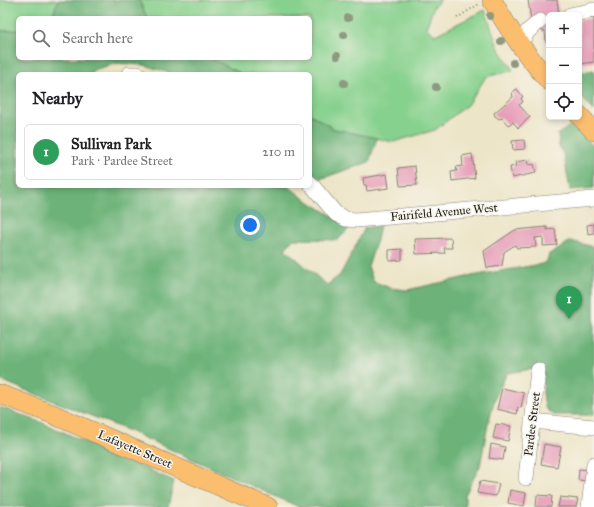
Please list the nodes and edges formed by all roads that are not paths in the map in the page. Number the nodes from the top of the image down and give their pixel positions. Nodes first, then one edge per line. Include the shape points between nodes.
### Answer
1 (486, 2) edge
2 (594, 10) edge
3 (582, 12) edge
4 (540, 21) dead end
5 (520, 44) junction
6 (546, 77) edge
7 (582, 118) edge
8 (594, 131) edge
9 (312, 185) edge
10 (594, 199) edge
11 (538, 370) dead end
12 (0, 394) edge
13 (532, 421) junction
14 (594, 427) edge
15 (594, 464) edge
16 (526, 478) dead end
17 (268, 507) edge
18 (589, 507) edge

1 - 5 main road via 501,16
2 - 3 street
4 - 5 street via 528,31
5 - 6 main road
7 - 8 main road
9 - 10 street, Fairifeld Avenue West via 336,214 356,220
11 - 13 street, Pardee Street
12 - 17 main road, Lafayette Street
13 - 14 street
13 - 16 street, Pardee Street
15 - 18 street

